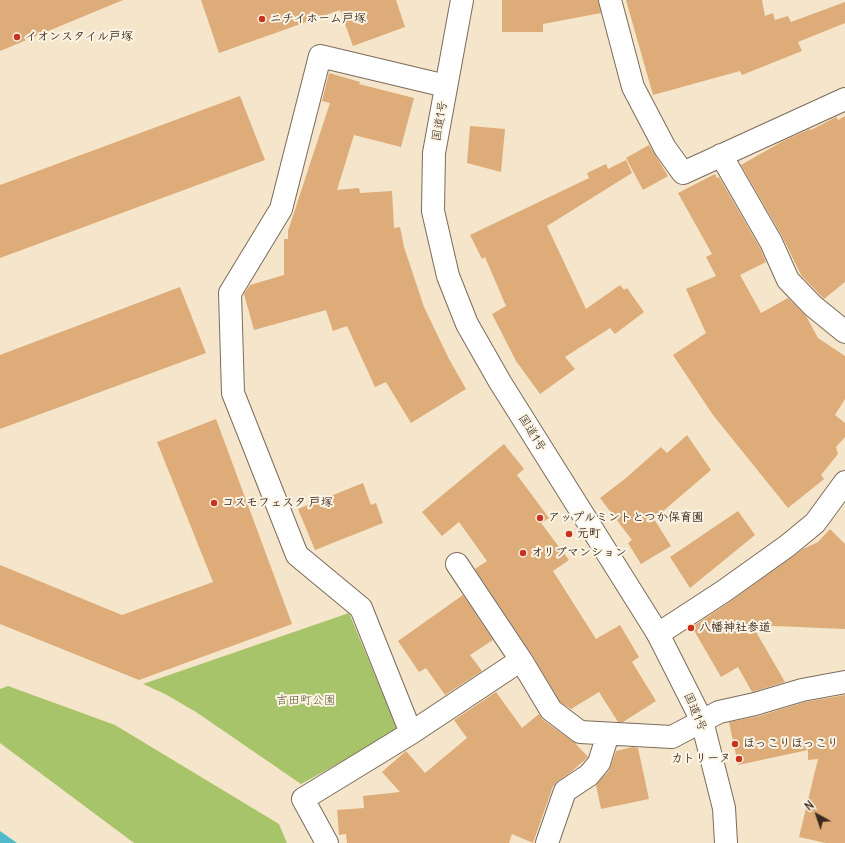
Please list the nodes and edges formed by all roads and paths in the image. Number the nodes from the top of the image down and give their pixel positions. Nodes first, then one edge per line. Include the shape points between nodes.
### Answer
1 (462, 0) edge
2 (610, 0) edge
3 (446, 86) junction
4 (845, 99) edge
5 (721, 155) junction
6 (845, 332) edge
7 (845, 482) edge
8 (457, 564) dead end
9 (658, 634) junction
10 (521, 660) junction
11 (845, 682) edge
12 (702, 721) junction
13 (411, 733) junction
14 (608, 734) junction
15 (327, 843) edge
16 (547, 843) edge
17 (726, 843) edge

1 - 3 main road, 国道1号
2 - 5 main road via 633,87 665,148 682,172
3 - 9 main road, 国道1号 via 434,153 433,211 448,276 467,324 500,382
3 - 13 main road via 320,56 281,209 230,292 233,393 297,555 360,608
4 - 5 main road
5 - 6 main road via 771,242 788,280 813,306
7 - 9 main road via 815,523 792,542
8 - 10 main road
9 - 12 main road, 国道1号
10 - 13 main road
10 - 14 main road via 551,710 580,732
11 - 12 main road via 802,690 719,712
12 - 14 main road via 672,737
12 - 17 main road, 国道1号 via 724,808
13 - 15 main road via 303,799
14 - 16 main road via 599,764 589,775 565,791

